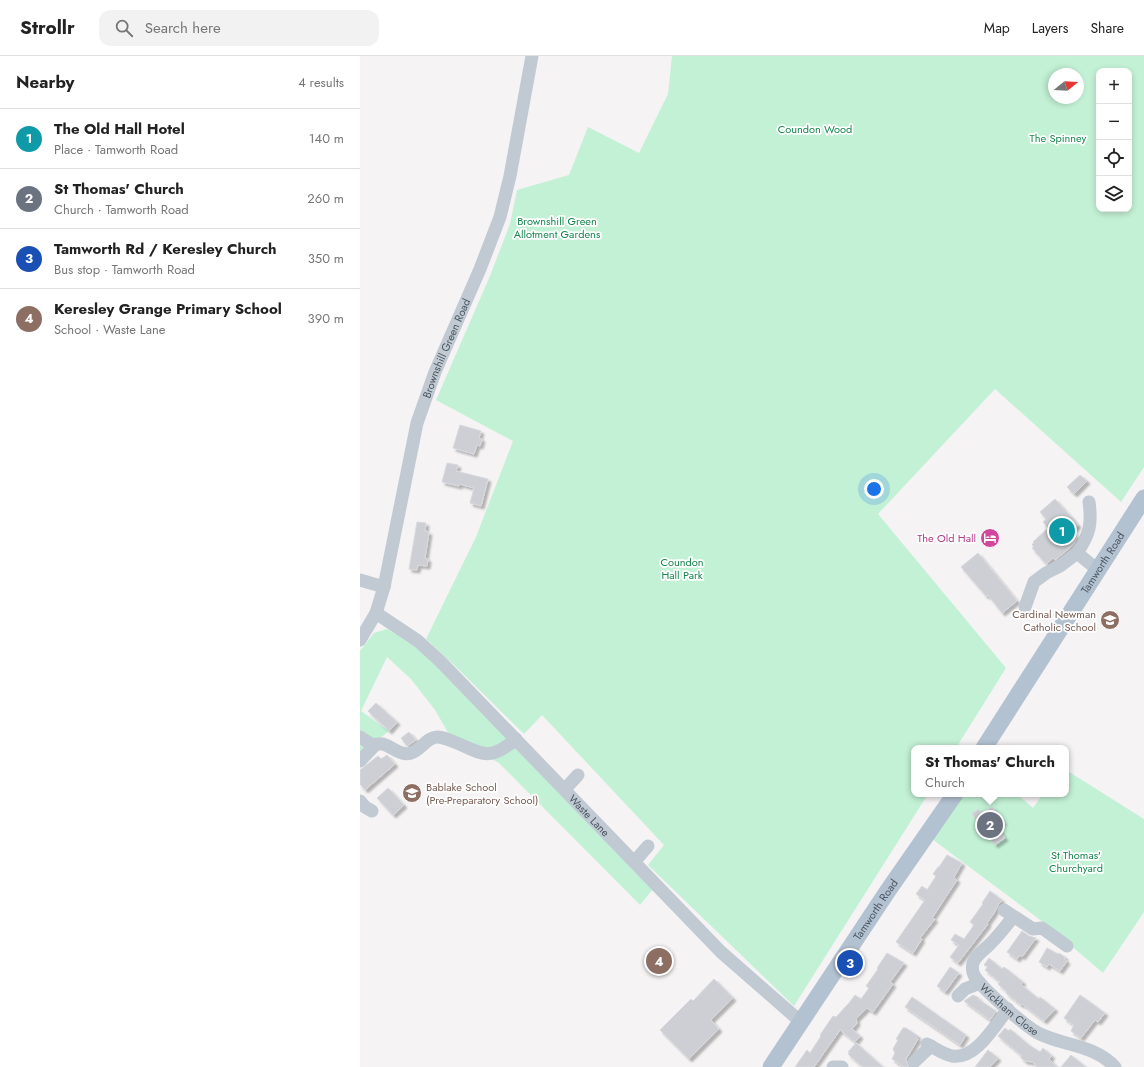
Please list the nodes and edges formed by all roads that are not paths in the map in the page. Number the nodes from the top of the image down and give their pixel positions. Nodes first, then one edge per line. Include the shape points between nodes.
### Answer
1 (532, 56) edge
2 (1144, 498) edge
3 (1089, 502) dead end
4 (1077, 553) junction
5 (1098, 570) junction
6 (360, 580) edge
7 (384, 587) junction
8 (1025, 607) dead end
9 (376, 613) junction
10 (360, 640) edge
11 (360, 737) edge
12 (516, 739) junction
13 (986, 745) edge
14 (374, 746) junction
15 (360, 761) edge
16 (578, 775) dead end
17 (565, 789) junction
18 (952, 797) edge
19 (360, 801) edge
20 (372, 811) dead end
21 (648, 846) dead end
22 (635, 861) junction
23 (1067, 946) dead end
24 (980, 983) junction
25 (958, 996) dead end
26 (1008, 1009) junction
27 (801, 1022) junction
28 (914, 1062) dead end
29 (958, 1062) edge
30 (771, 1067) edge
31 (833, 1067) edge
32 (842, 1067) edge
33 (1115, 1067) edge

1 - 7 street, Brownshill Green Road via 500,217 435,372 417,424
2 - 5 main road, Tamworth Road
3 - 4 street via 1090,529
4 - 5 street
4 - 8 street via 1034,582
5 - 13 main road, Tamworth Road
6 - 7 street
7 - 9 street, Brownshill Green Road
9 - 10 street, Brownshill Green Road
9 - 12 street, Waste Lane via 418,641
11 - 14 street
12 - 14 street via 504,749 491,754 482,754 436,737 407,754 384,744
12 - 17 street, Waste Lane
14 - 15 street
16 - 17 street
17 - 22 street, Waste Lane
18 - 27 main road, Tamworth Road
19 - 20 street
21 - 22 street
22 - 27 street, Waste Lane via 721,952
23 - 24 street, Wickham Close via 1042,928 1033,929 1008,913 991,943 974,959 974,976
24 - 25 street via 965,988
24 - 26 street, Wickham Close
26 - 29 street via 976,1048
26 - 33 street, Wickham Close via 1034,1031 1091,1050
27 - 30 main road, Tamworth Road
28 - 29 street via 929,1045
31 - 32 street

